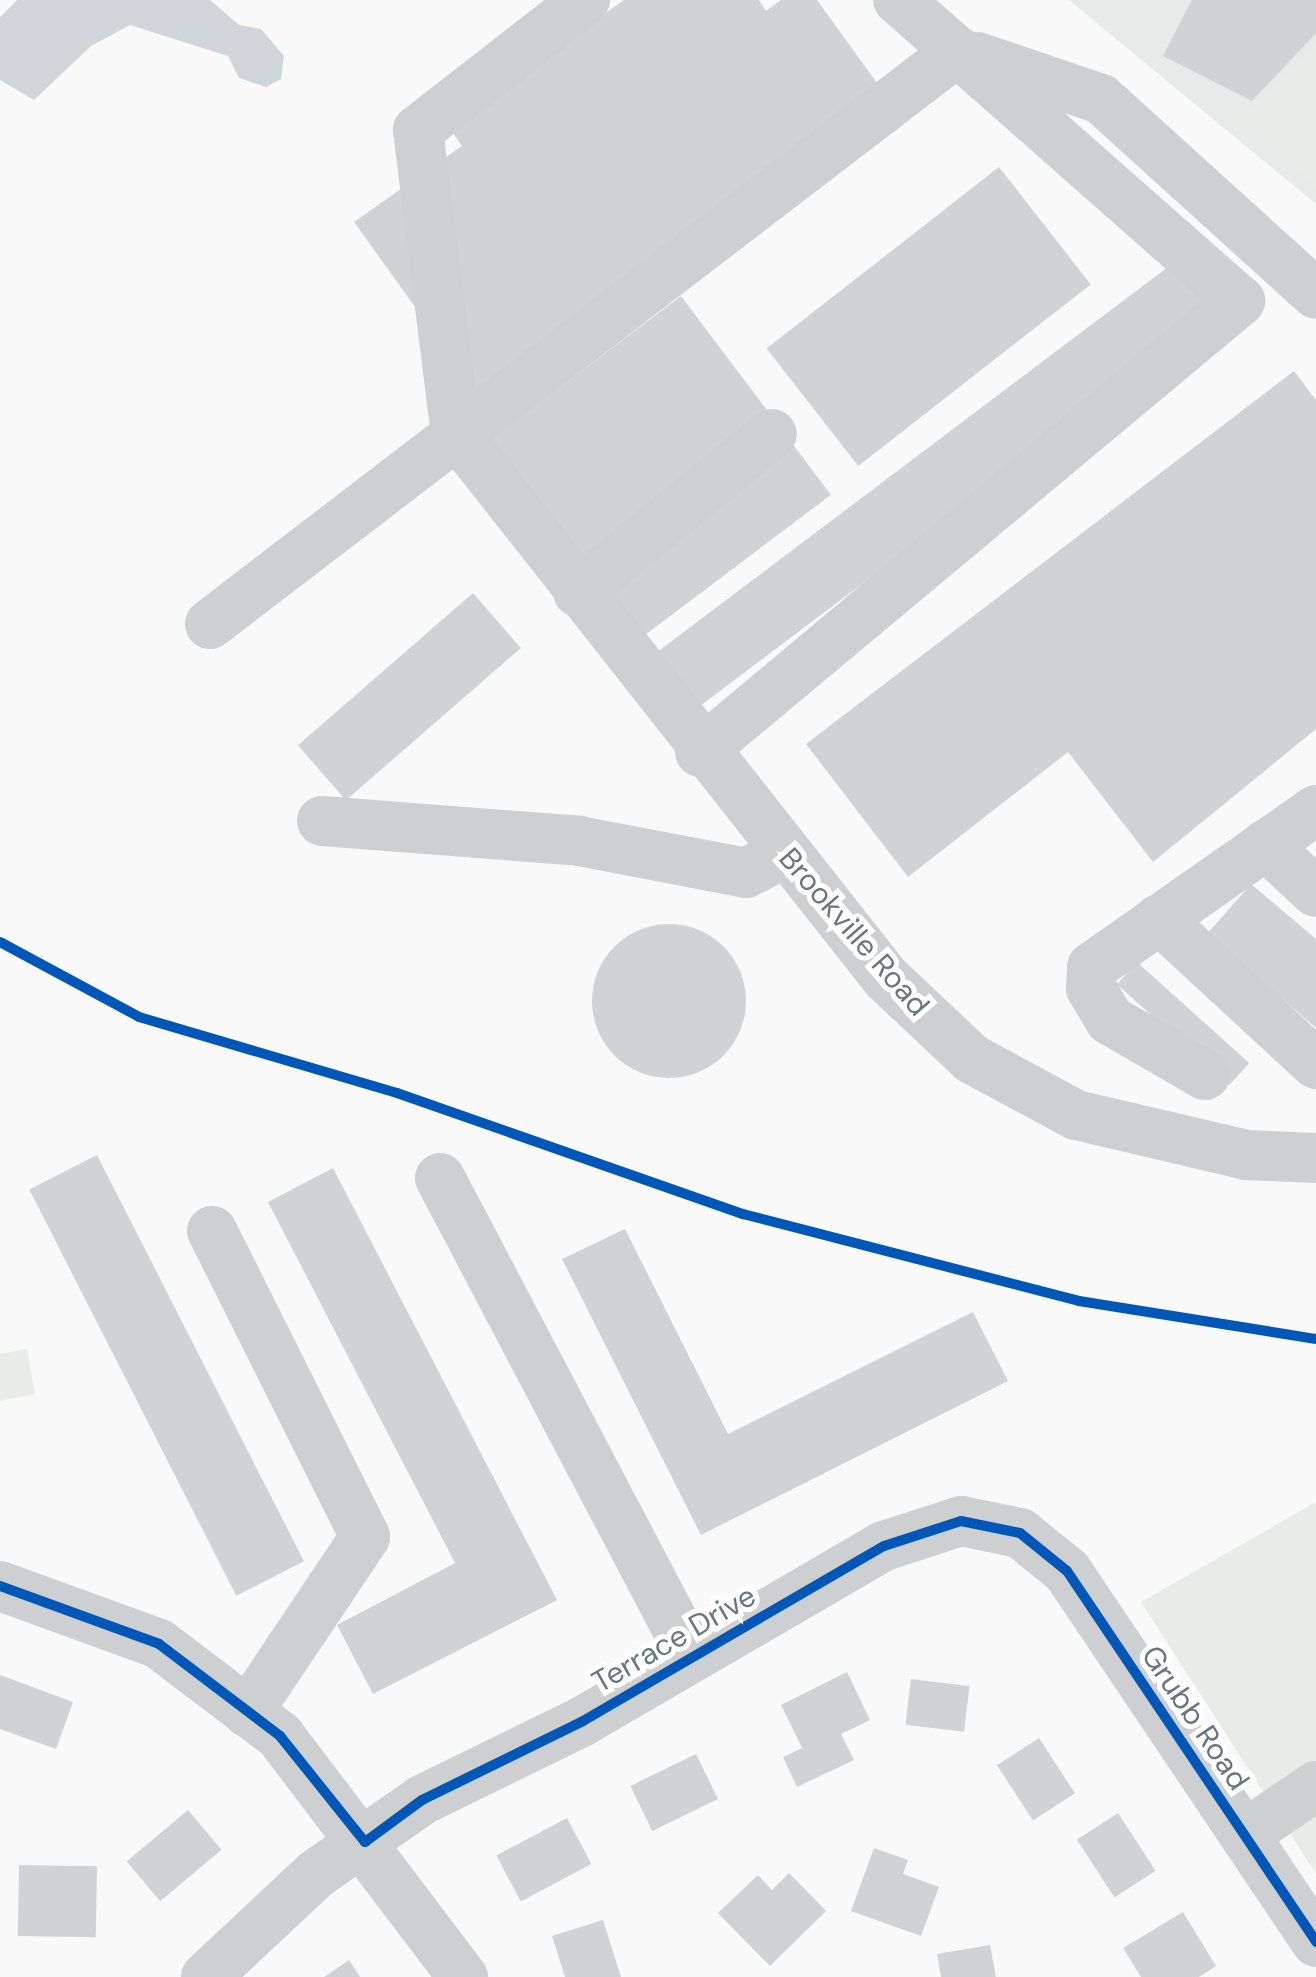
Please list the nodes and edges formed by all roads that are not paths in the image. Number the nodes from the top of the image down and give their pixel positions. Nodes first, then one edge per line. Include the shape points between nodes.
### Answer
1 (585, 0) edge
2 (898, 0) edge
3 (958, 51) junction
4 (1316, 294) edge
5 (456, 433) junction
6 (772, 434) dead end
7 (578, 592) junction
8 (210, 624) dead end
9 (700, 752) junction
10 (1316, 810) edge
11 (322, 821) dead end
12 (1265, 846) junction
13 (784, 854) junction
14 (1316, 892) edge
15 (1159, 919) junction
16 (1316, 1064) edge
17 (1205, 1076) dead end
18 (1316, 1158) edge
19 (440, 1178) dead end
20 (212, 1232) dead end
21 (1020, 1532) joint
22 (0, 1586) edge
23 (692, 1657) junction
24 (248, 1712) junction
25 (1316, 1786) edge
26 (1244, 1835) junction
27 (366, 1842) junction
28 (1316, 1942) edge
29 (206, 1977) edge
30 (463, 1977) edge

1 - 5 street via 418,130
2 - 3 street
3 - 4 street via 1102,99
3 - 5 street
3 - 9 street via 1240,302
5 - 7 street, Brookville Road
5 - 8 street
6 - 7 street
7 - 9 street, Brookville Road
9 - 13 street, Brookville Road
10 - 12 street
11 - 13 street via 579,840 746,873
12 - 14 street
12 - 15 street
13 - 18 street, Brookville Road via 886,978 972,1059 1076,1115 1246,1156
15 - 16 street
15 - 17 street via 1092,967 1091,988 1110,1020
19 - 23 street
20 - 24 street via 365,1538
21 - 23 street, Terrace Drive via 960,1521 884,1546
21 - 26 street, Grubb Road via 1066,1572
22 - 24 street via 159,1644
23 - 27 street, Terrace Drive via 422,1800
24 - 27 street via 280,1736
25 - 26 street
26 - 28 street, Grubb Road
27 - 29 street, Terrace Drive
27 - 30 street

